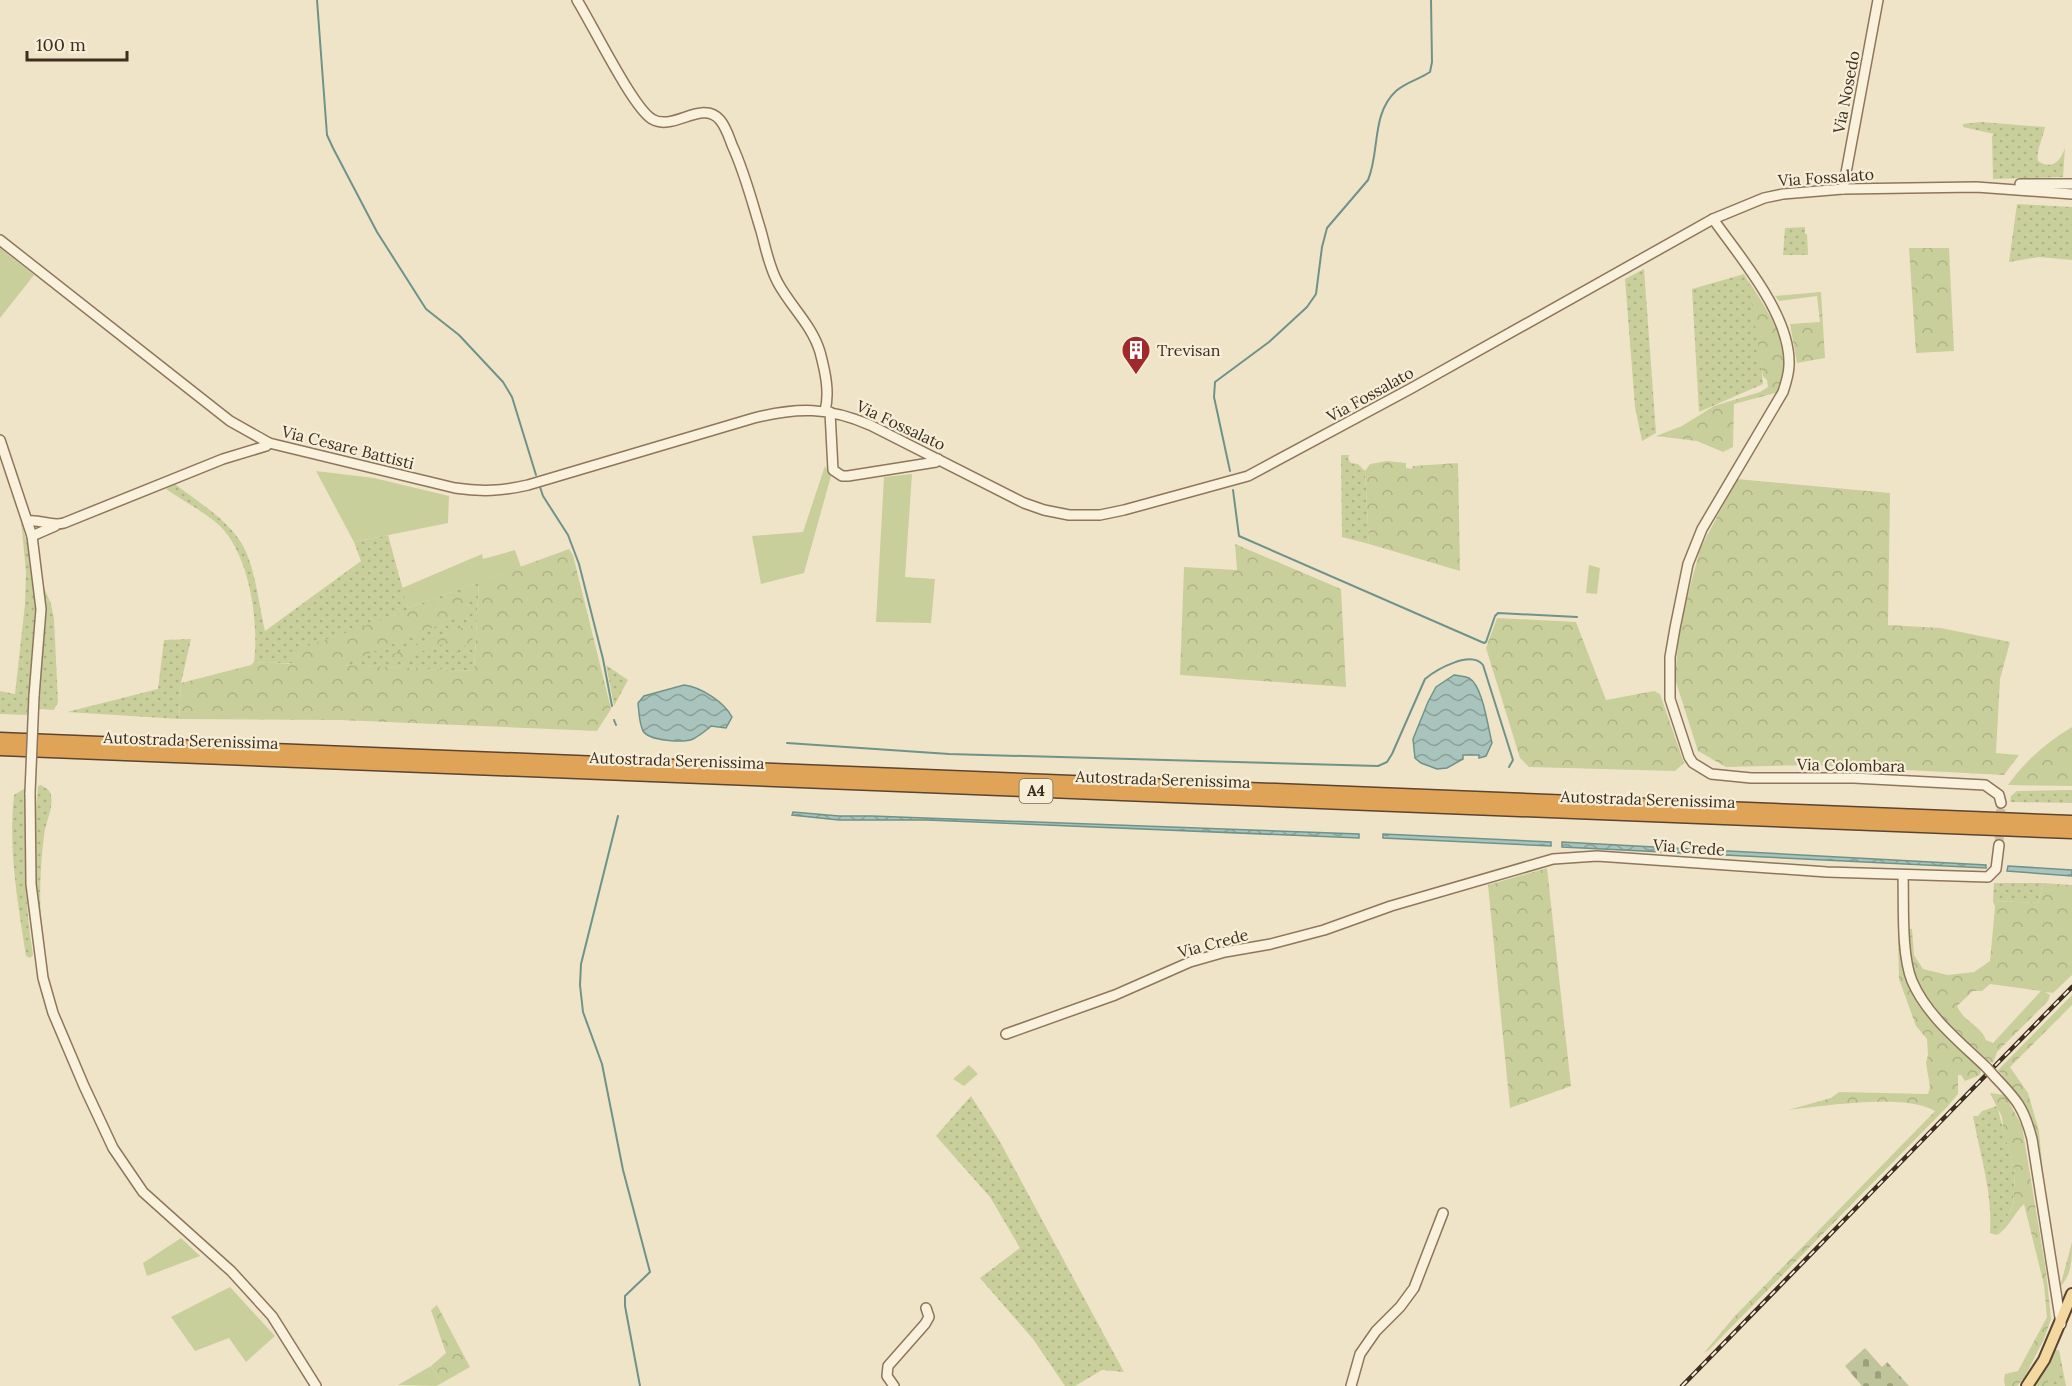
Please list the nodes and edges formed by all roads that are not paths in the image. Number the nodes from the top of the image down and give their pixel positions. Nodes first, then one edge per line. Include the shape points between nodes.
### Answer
1 (577, 0) edge
2 (1878, 0) edge
3 (2072, 183) edge
4 (2006, 188) junction
5 (1843, 189) junction
6 (2072, 194) edge
7 (1713, 219) junction
8 (0, 240) edge
9 (827, 411) junction
10 (0, 440) edge
11 (677, 441) joint
12 (269, 443) junction
13 (938, 459) junction
14 (28, 521) junction
15 (55, 526) junction
16 (32, 536) junction
17 (0, 740) edge
18 (0, 750) edge
19 (2001, 803) dead end
20 (2072, 822) edge
21 (2072, 832) edge
22 (1999, 845) tunnel mouth
23 (1903, 875) junction
24 (1006, 1034) dead end
25 (1443, 1213) dead end
26 (2072, 1294) edge
27 (926, 1308) dead end
28 (2061, 1324) junction
29 (316, 1386) edge
30 (894, 1386) edge
31 (1351, 1386) edge
32 (2027, 1386) edge

1 - 9 street via 630,91 652,120 665,122 706,112 716,115 722,123 744,169 771,268 813,334 820,352
2 - 5 street, Via Nosedo
3 - 4 street
4 - 5 street, Via Fossalato
4 - 6 street, Via Fossalato
5 - 7 street, Via Fossalato via 1764,198
7 - 13 street, Via Fossalato via 1264,470 1228,483 1100,515 1069,515 1024,503
7 - 19 street, Via Colombara via 1773,308 1787,344 1789,364 1783,392 1695,543 1684,583 1670,657 1670,699 1693,763 1711,774 1751,778 1854,778 1985,785 1999,795
8 - 12 street, Via Cesare Battisti via 243,430
9 - 11 street, Via Fossalato via 783,411
9 - 13 street, Via Fossalato via 870,425
9 - 13 street via 833,470 842,476
10 - 14 street
11 - 12 street, Via Cesare Battisti via 528,485 491,491 455,488
12 - 15 street
14 - 15 street
14 - 16 street
15 - 16 street
16 - 29 street, bridge via 41,609 30,793 31,884 43,978 53,1013 113,1148 143,1192 231,1271 272,1316
17 - 20 highway, Autostrada Serenissima / A4
18 - 21 highway, Autostrada Serenissima / A4
22 - 23 street via 1996,869 1988,877
23 - 24 street, Via Crede via 1598,856 1553,859 1391,906 1324,930 1190,962 1115,995
23 - 28 street, bridge via 1907,960 1912,980 1941,1023 2017,1099 2026,1116
25 - 31 street via 1413,1288 1360,1354
26 - 28 main road
27 - 30 street via 929,1317 925,1324 888,1366 887,1376
28 - 32 main road

